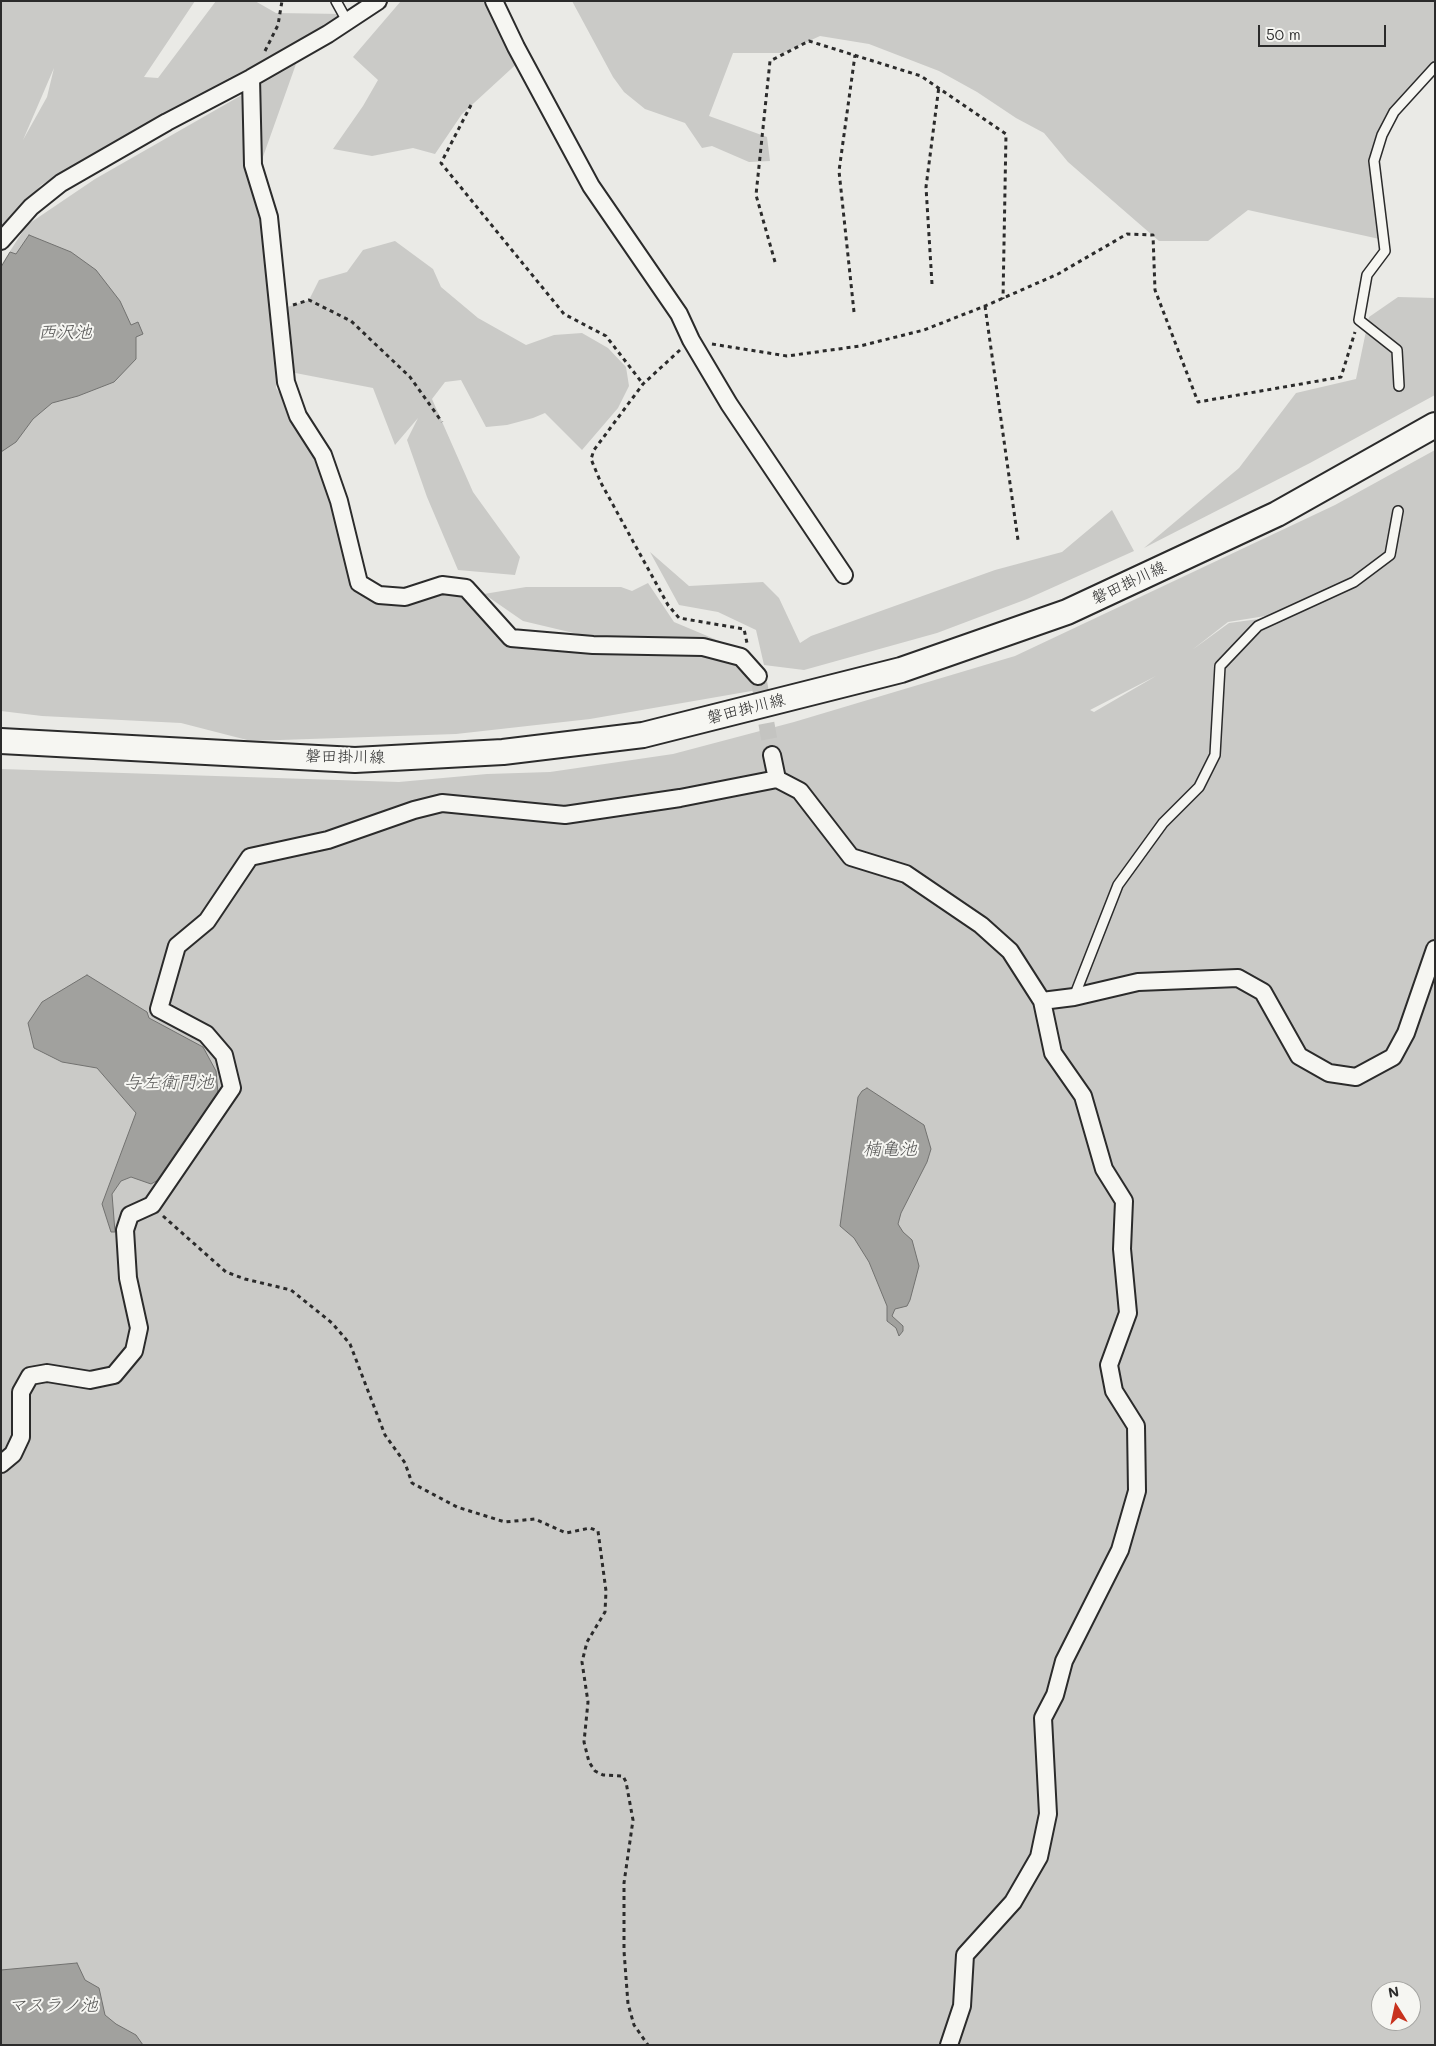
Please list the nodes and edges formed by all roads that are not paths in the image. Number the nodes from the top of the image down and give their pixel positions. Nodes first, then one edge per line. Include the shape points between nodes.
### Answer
1 (336, 1) edge
2 (378, 1) edge
3 (494, 1) edge
4 (347, 22) junction
5 (1435, 67) edge
6 (251, 78) junction
7 (1, 241) edge
8 (1399, 386) dead end
9 (1435, 425) edge
10 (1398, 511) dead end
11 (844, 575) dead end
12 (757, 674) tunnel mouth
13 (1, 741) edge
14 (772, 755) tunnel mouth
15 (777, 779) junction
16 (1435, 949) edge
17 (1074, 997) junction
18 (1042, 1001) junction
19 (1, 1464) edge
20 (949, 2045) edge

1 - 4 lane
2 - 4 street
3 - 11 street via 591,186 679,314 728,404
4 - 6 street
5 - 8 lane via 1394,112 1374,161 1385,251 1367,275 1360,320 1396,350
6 - 7 street via 61,183 31,207
6 - 12 street via 253,165 269,217 286,382 298,416 323,455 339,501 359,582 379,595 399,597 442,585 466,588 511,638 594,645 703,647 741,657
9 - 13 main road, 磐田掛川線 via 1277,514 1067,612 901,670 643,735 503,752 355,760
10 - 17 lane via 1390,555 1354,582 1258,626 1220,666 1215,755 1200,787 1163,823 1118,885
14 - 15 street
15 - 18 street via 800,791 851,857 906,874 981,925 1010,951
15 - 19 street via 565,814 442,803 328,840 250,858 207,921 177,946 160,1009 206,1034 224,1055 232,1088 152,1205 130,1215 125,1230 128,1278 140,1328 134,1351 114,1374 90,1380 47,1372 30,1376 21,1392 21,1437 13,1454
16 - 17 street via 1406,1033 1393,1057 1356,1077 1329,1073 1299,1056 1263,992 1238,978 1138,982
17 - 18 street
18 - 20 street via 1053,1053 1083,1096 1104,1169 1124,1201 1122,1249 1128,1313 1109,1365 1114,1391 1136,1426 1138,1491 1120,1550 1064,1661 1055,1695 1043,1718 1048,1814 1039,1857 1013,1902 965,1955 962,2006

